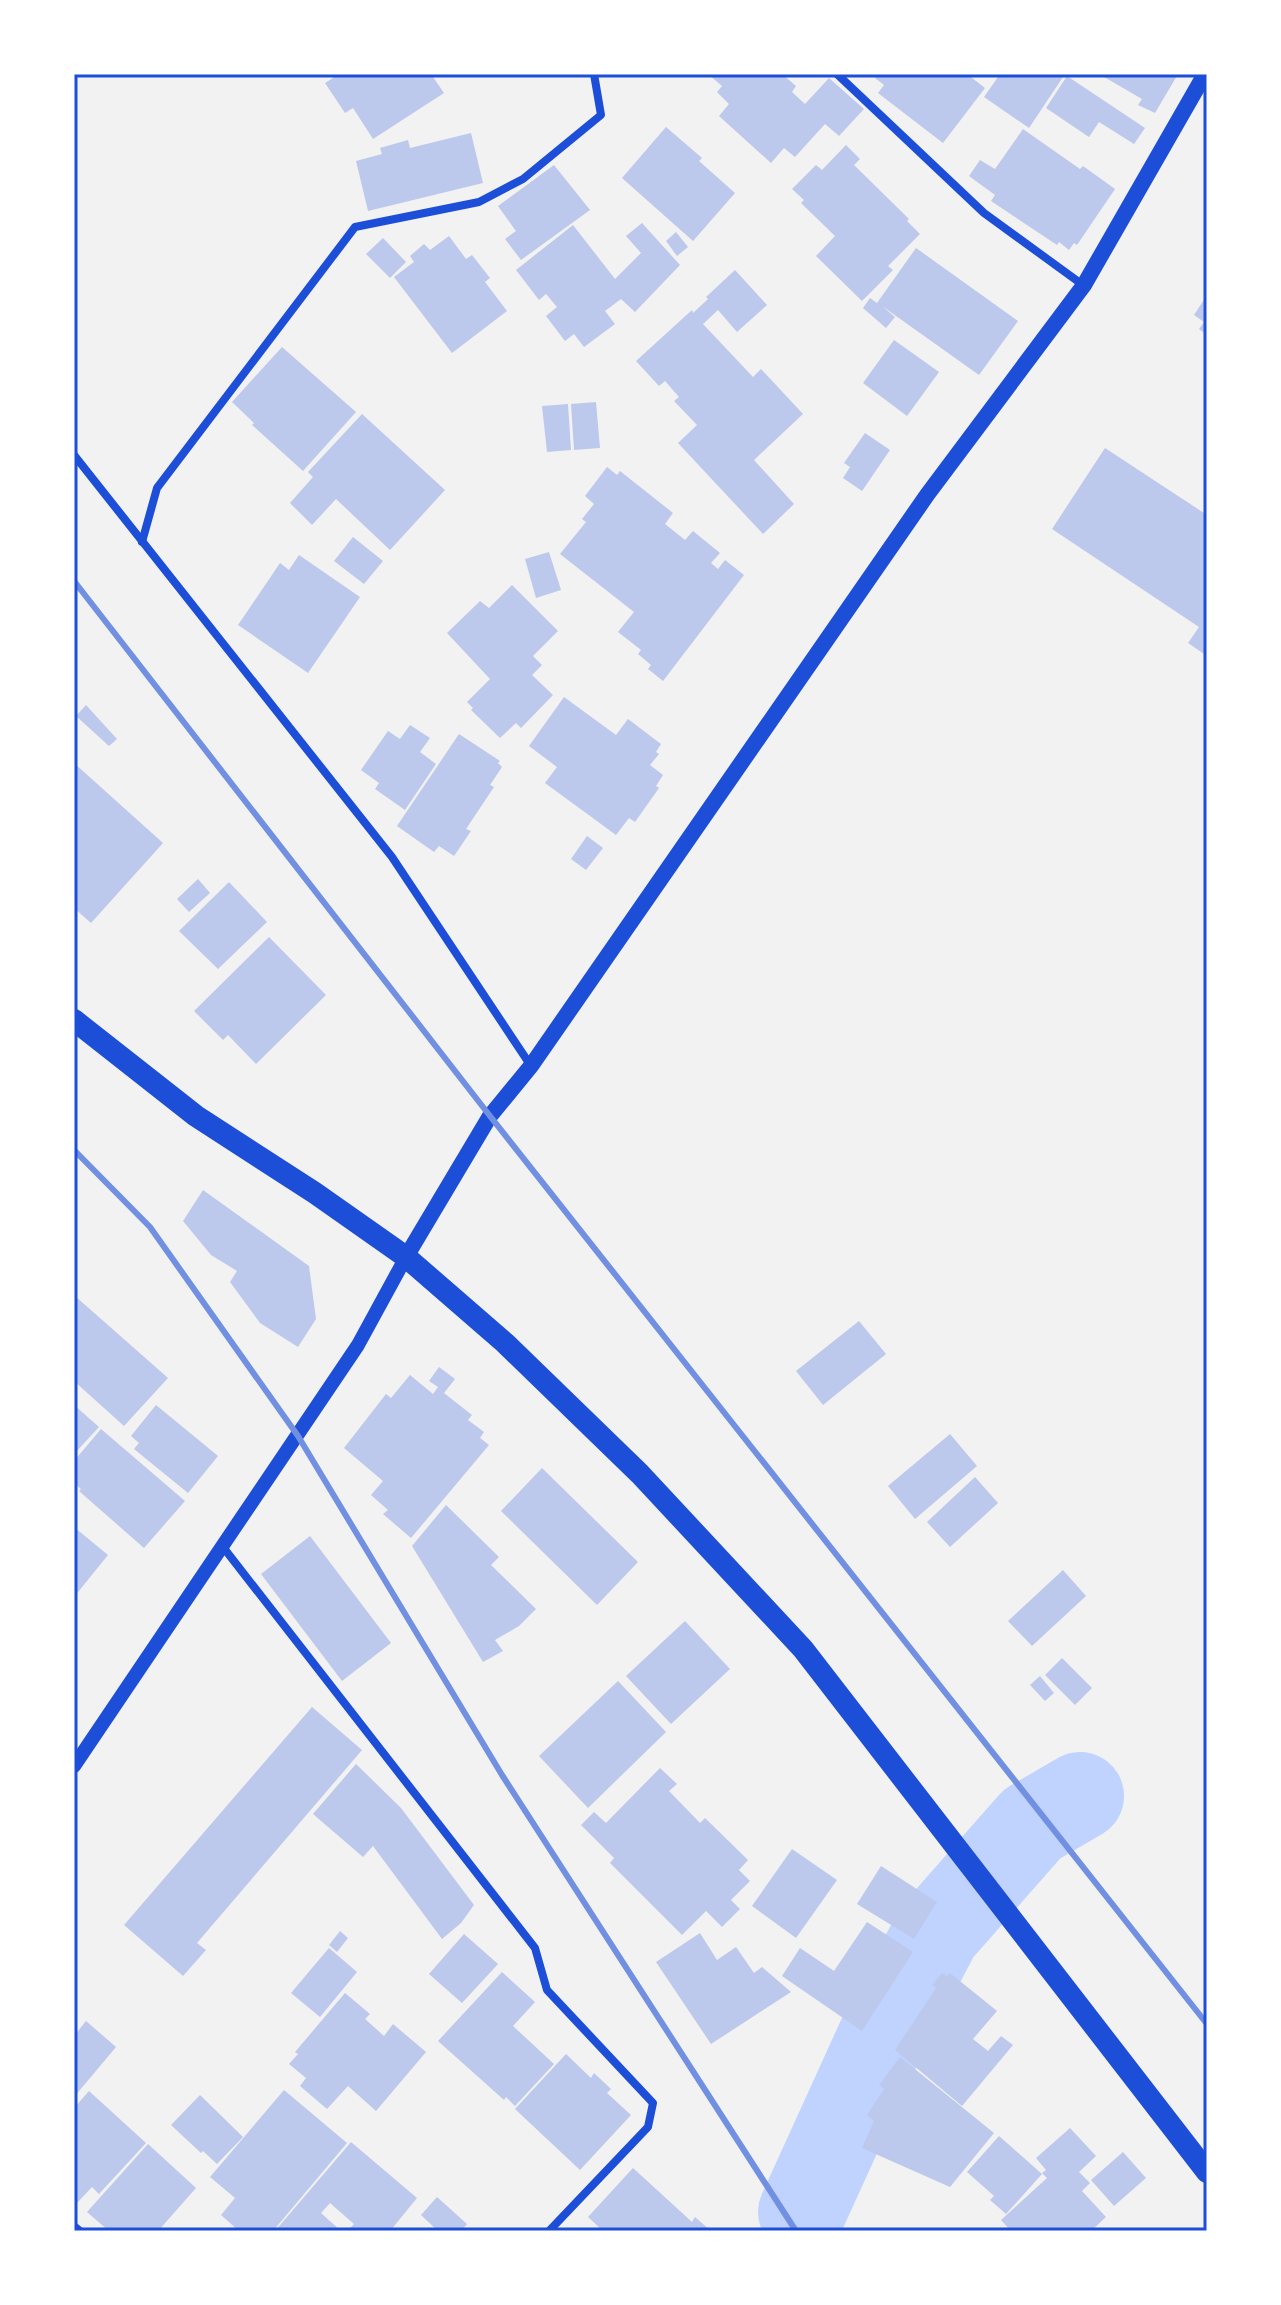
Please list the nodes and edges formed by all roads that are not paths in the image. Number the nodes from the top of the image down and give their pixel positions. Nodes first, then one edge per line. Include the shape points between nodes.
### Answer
1 (594, 74) edge
2 (837, 74) edge
3 (1205, 74) edge
4 (1084, 285) junction
5 (74, 455) edge
6 (142, 542) junction
7 (74, 1020) edge
8 (531, 1066) junction
9 (406, 1257) junction
10 (223, 1547) junction
11 (74, 1766) edge
12 (1207, 2172) edge
13 (74, 2226) edge
14 (80, 2231) edge
15 (549, 2231) edge

1 - 6 street via 601,115 523,179 479,202 355,227 157,488
2 - 4 street via 984,213
3 - 4 main road
4 - 8 main road via 927,495
5 - 6 street
6 - 8 street via 392,857
7 - 9 highway via 196,1116
8 - 9 main road via 490,1116
9 - 10 street via 358,1345
9 - 12 highway via 505,1343 640,1474 803,1649
10 - 11 street
10 - 15 street via 535,1948 547,1990 653,2103 648,2127
13 - 14 street

